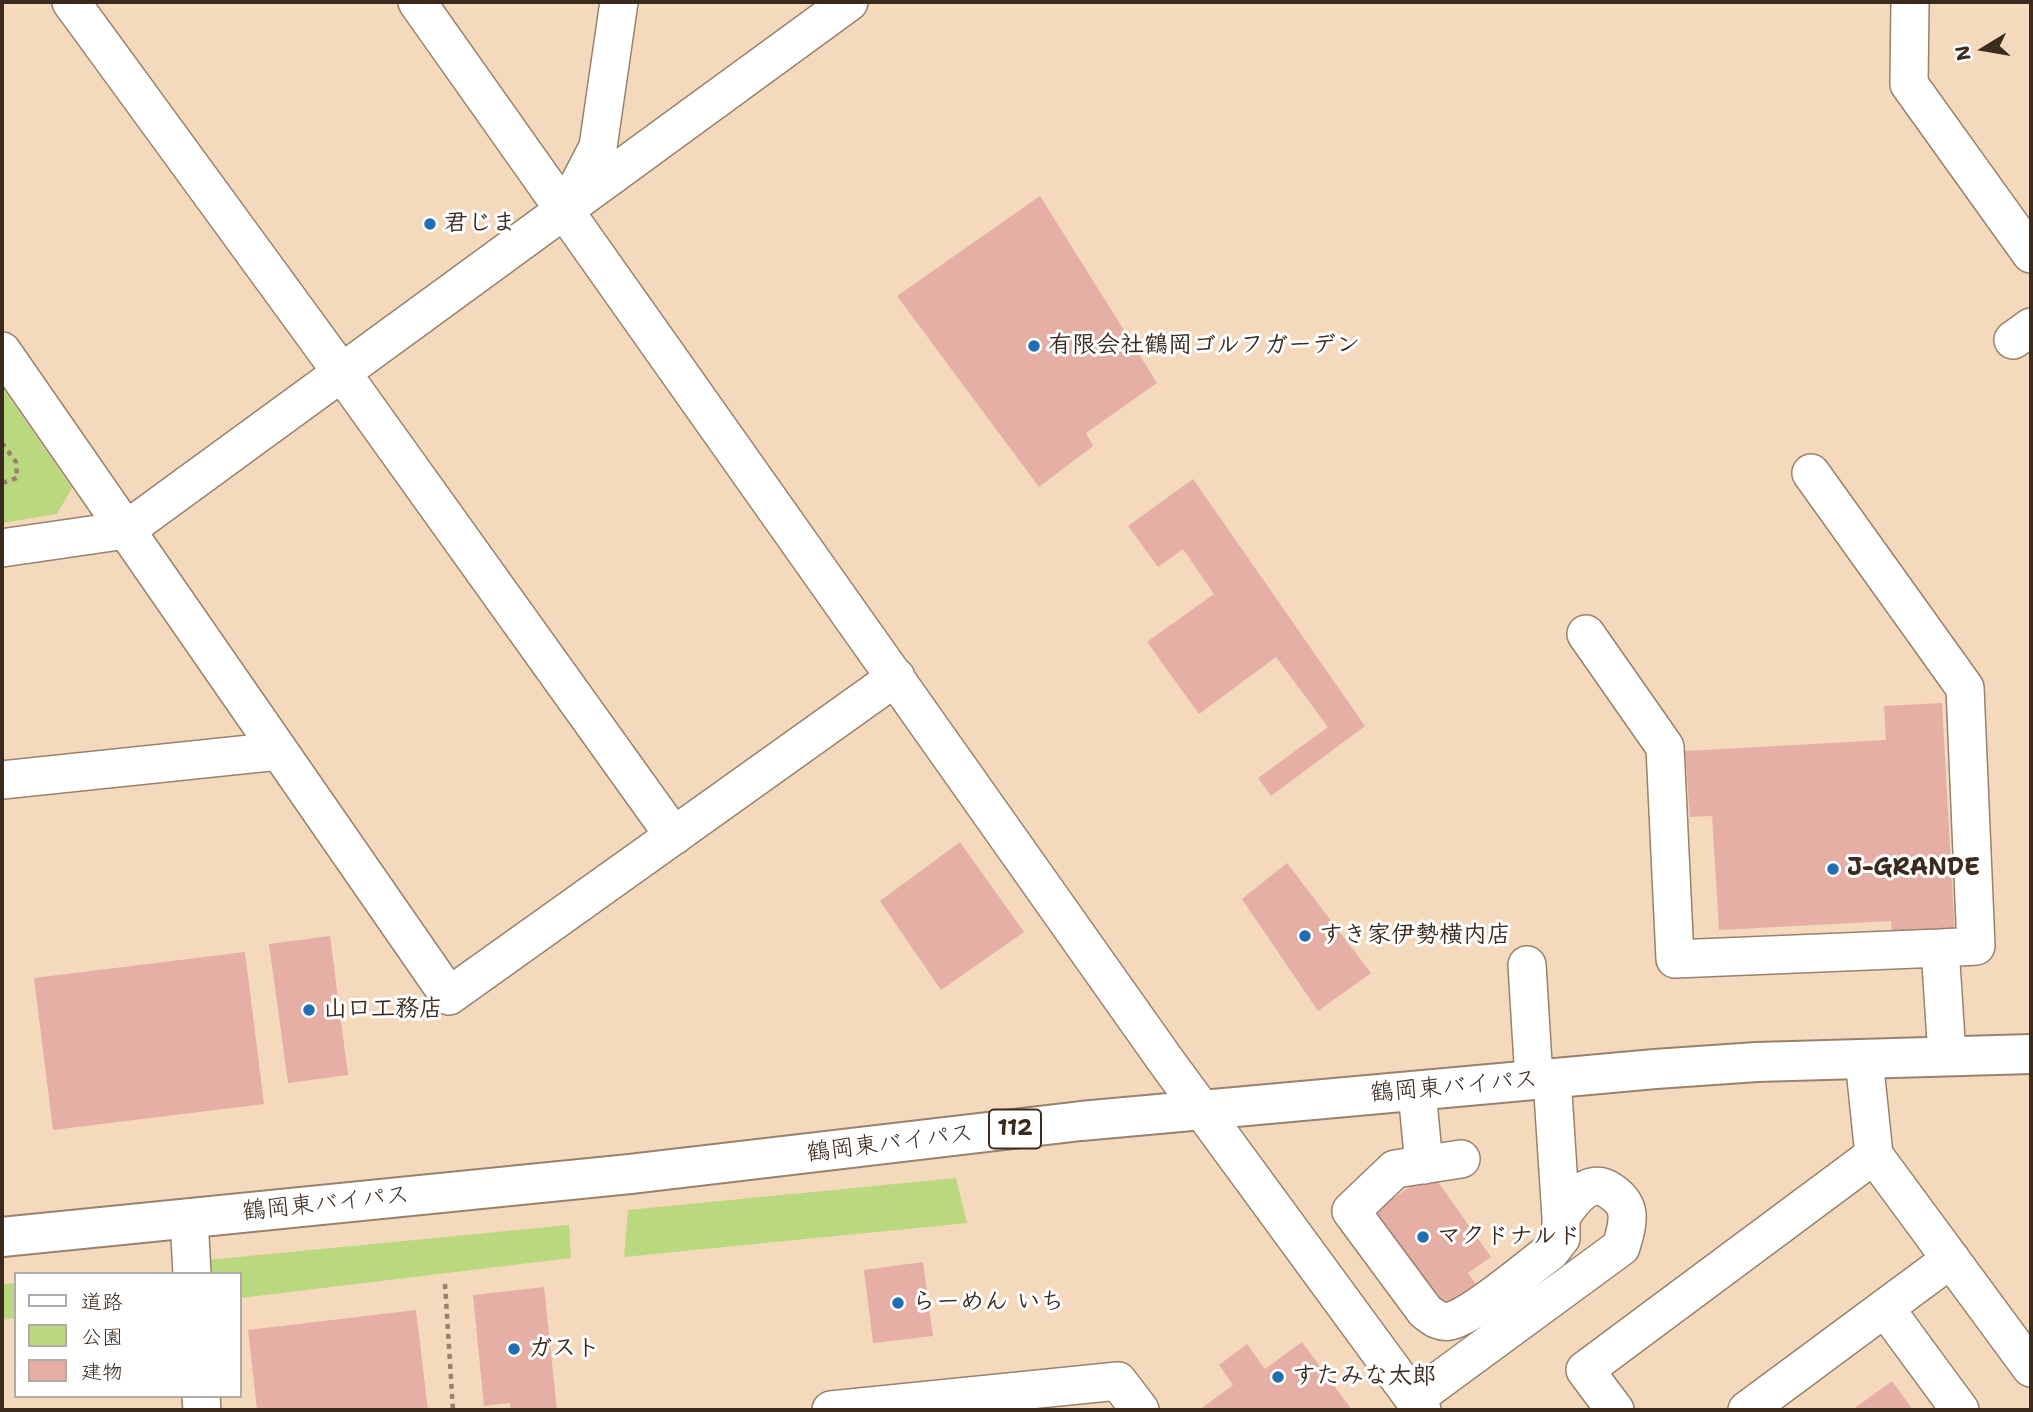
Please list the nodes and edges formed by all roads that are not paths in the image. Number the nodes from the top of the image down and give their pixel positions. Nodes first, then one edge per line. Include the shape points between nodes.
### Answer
1 (71, 2) edge
2 (417, 2) edge
3 (619, 2) edge
4 (849, 2) edge
5 (1910, 2) edge
6 (565, 210) junction
7 (2031, 254) edge
8 (2, 351) edge
9 (342, 373) junction
10 (1811, 473) dead end
11 (126, 530) junction
12 (2, 548) edge
13 (1586, 634) dead end
14 (896, 677) junction
15 (279, 751) junction
16 (2, 780) edge
17 (674, 836) junction
18 (1940, 948) junction
19 (1527, 965) dead end
20 (2031, 1054) edge
21 (1947, 1056) junction
22 (1864, 1059) junction
23 (1543, 1079) junction
24 (1417, 1091) junction
25 (1202, 1110) junction
26 (1874, 1155) junction
27 (1461, 1159) dead end
28 (1424, 1165) junction
29 (1561, 1217) junction
30 (189, 1218) junction
31 (2, 1237) edge
32 (1951, 1259) junction
33 (192, 1272) edge
34 (1885, 1308) junction
35 (2031, 1368) edge
36 (1418, 1405) edge
37 (870, 1408) edge
38 (831, 1410) edge
39 (1140, 1410) edge
40 (1615, 1410) edge
41 (1747, 1410) edge
42 (1960, 1410) edge

1 - 9 street
2 - 6 street
3 - 6 street via 598,147
4 - 6 street
5 - 7 street via 1909,84
6 - 9 street
6 - 14 street
8 - 11 street
9 - 11 street
9 - 17 street
10 - 18 street via 1965,688 1976,946
11 - 12 street
11 - 15 street
13 - 18 street via 1665,747 1675,959
14 - 17 street
14 - 25 street
15 - 16 street
15 - 17 street via 449,996
18 - 21 street
19 - 23 street
20 - 21 highway, 鶴岡東バイパス / 112
21 - 22 highway, 鶴岡東バイパス / 112
22 - 23 highway, 鶴岡東バイパス / 112 via 1757,1062
22 - 26 street
23 - 24 highway, 鶴岡東バイパス / 112
23 - 29 street
24 - 25 highway, 鶴岡東バイパス / 112
24 - 28 street
25 - 30 highway, 鶴岡東バイパス / 112
25 - 36 street
26 - 32 street
26 - 40 street via 1585,1370
27 - 28 street
28 - 29 street via 1395,1169 1351,1211 1425,1311 1437,1320 1467,1314 1550,1252 1561,1238
29 - 36 street via 1575,1197 1591,1186 1604,1186 1627,1211 1621,1247
30 - 31 highway, 鶴岡東バイパス / 112
30 - 33 street
32 - 34 street
32 - 35 street
34 - 41 street
34 - 42 street
37 - 38 street
37 - 39 street via 1118,1381

